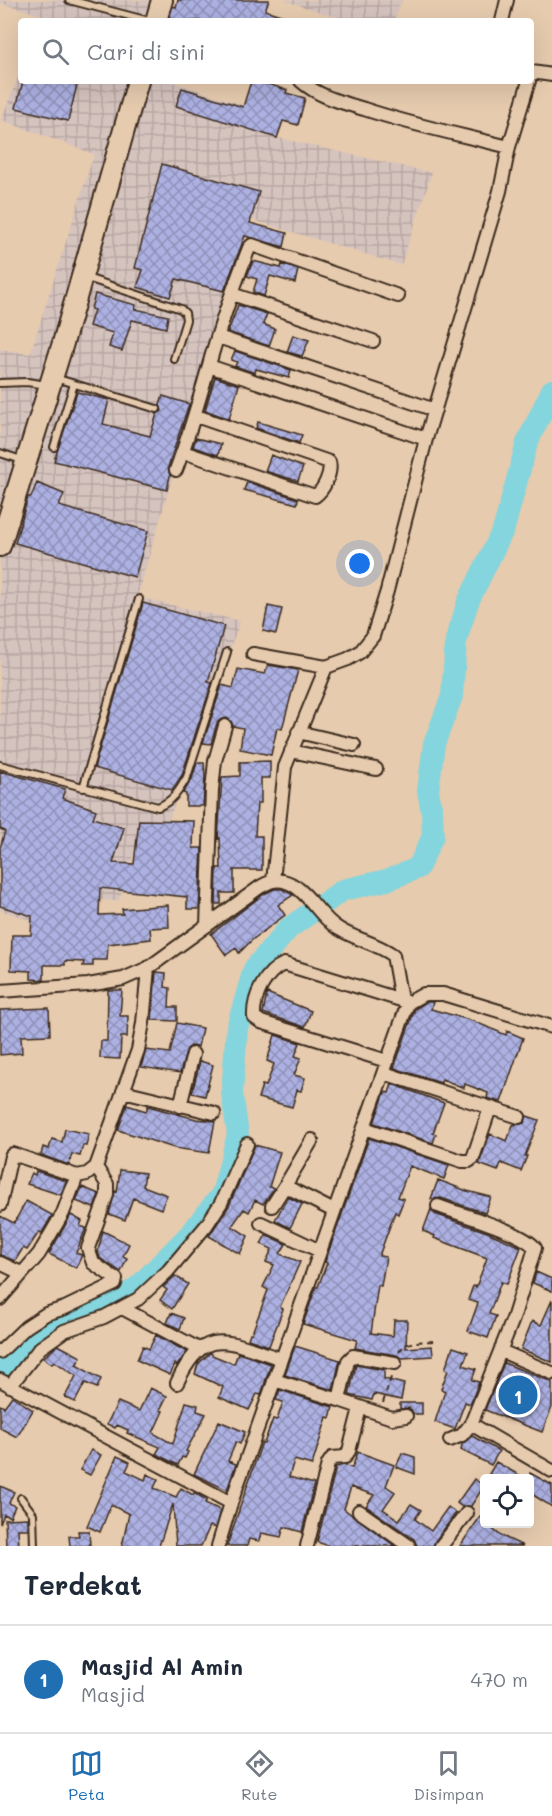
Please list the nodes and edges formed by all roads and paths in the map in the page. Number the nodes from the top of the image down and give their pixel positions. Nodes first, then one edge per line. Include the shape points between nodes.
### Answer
1 (69, 0) edge
2 (162, 0) edge
3 (507, 0) edge
4 (138, 18) edge
5 (157, 18) edge
6 (503, 18) edge
7 (534, 72) edge
8 (552, 75) edge
9 (137, 84) edge
10 (305, 84) edge
11 (528, 84) edge
12 (509, 147) junction
13 (81, 276) junction
14 (232, 294) junction
15 (398, 296) dead end
16 (218, 337) junction
17 (373, 341) dead end
18 (174, 359) dead end
19 (208, 366) junction
20 (51, 381) junction
21 (0, 383) edge
22 (74, 384) junction
23 (157, 409) dead end
24 (435, 410) junction
25 (196, 416) junction
26 (426, 439) junction
27 (54, 447) dead end
28 (183, 452) junction
29 (0, 453) edge
30 (26, 461) junction
31 (176, 470) dead end
32 (0, 546) edge
33 (139, 599) dead end
34 (227, 652) dead end
35 (254, 654) dead end
36 (326, 667) junction
37 (225, 726) dead end
38 (298, 732) junction
39 (354, 745) dead end
40 (291, 751) junction
41 (0, 765) edge
42 (376, 770) dead end
43 (83, 788) junction
44 (273, 881) junction
45 (207, 925) junction
46 (148, 968) junction
47 (0, 991) edge
48 (405, 1002) junction
49 (552, 1027) edge
50 (193, 1054) dead end
51 (385, 1067) junction
52 (123, 1091) junction
53 (180, 1106) junction
54 (490, 1108) junction
55 (214, 1113) dead end
56 (519, 1117) dead end
57 (364, 1128) junction
58 (312, 1140) dead end
59 (247, 1144) dead end
60 (96, 1167) junction
61 (77, 1176) junction
62 (285, 1186) junction
63 (0, 1205) edge
64 (272, 1206) dead end
65 (438, 1206) dead end
66 (334, 1211) junction
67 (261, 1223) dead end
68 (320, 1251) junction
69 (0, 1263) edge
70 (21, 1273) junction
71 (0, 1299) edge
72 (122, 1308) junction
73 (199, 1349) junction
74 (501, 1351) junction
75 (0, 1352) edge
76 (282, 1359) junction
77 (395, 1363) dead end
78 (552, 1373) edge
79 (274, 1380) junction
80 (5, 1383) edge
81 (177, 1383) dead end
82 (339, 1400) junction
83 (360, 1408) junction
84 (406, 1416) dead end
85 (471, 1424) junction
86 (450, 1440) dead end
87 (552, 1471) edge
88 (21, 1498) dead end
89 (231, 1503) junction
90 (360, 1511) dead end
91 (467, 1513) dead end
92 (34, 1546) edge
93 (218, 1546) edge
94 (307, 1546) edge
95 (409, 1546) edge
96 (441, 1546) edge

1 - 4 lane
2 - 5 main road
3 - 6 street
7 - 8 street
9 - 13 main road
10 - 12 street via 330,99 372,112
11 - 12 street
12 - 24 street via 500,191
13 - 18 lane via 181,309 186,320
13 - 20 main road
14 - 15 street via 252,245
14 - 16 street
14 - 17 street
16 - 19 street
16 - 24 street
19 - 25 street
19 - 26 street
20 - 21 lane
20 - 22 lane
20 - 30 main road
22 - 23 lane
22 - 27 lane
24 - 26 street
25 - 28 street
25 - 28 street via 329,462 331,467 322,491 315,496
26 - 36 street via 373,636 360,652
28 - 31 street
29 - 30 lane
30 - 32 main road
33 - 43 lane
34 - 43 lane via 187,777 172,800 158,807
35 - 36 street
36 - 38 street
37 - 45 street via 212,790
38 - 39 street
38 - 40 street
40 - 42 street
40 - 44 street via 282,785
41 - 43 lane
44 - 45 street
44 - 48 street via 302,892 336,928 393,955
45 - 46 street
46 - 47 street via 123,979 88,985
46 - 52 street via 138,1048
48 - 49 street via 424,994 443,994
48 - 51 street
48 - 51 street via 284,964 267,977 254,1007 254,1017 261,1022
50 - 53 street
51 - 54 street
51 - 57 street
52 - 53 street
52 - 60 street
53 - 55 street
54 - 56 street
54 - 57 street via 469,1161
57 - 66 street
58 - 62 street
59 - 72 street via 221,1203 206,1226 168,1271 138,1299
60 - 61 street
60 - 75 street via 107,1184 106,1195 88,1248 93,1263 116,1279 115,1284 46,1314
61 - 63 street via 13,1154
61 - 70 street via 63,1213 39,1254
62 - 64 street
62 - 66 street
65 - 74 street via 531,1241 535,1248
66 - 68 street
67 - 68 street
68 - 76 street
69 - 70 street
70 - 71 street
72 - 73 street
72 - 80 street via 64,1331 40,1348
73 - 76 street via 223,1342
73 - 81 street via 186,1363
74 - 78 street
74 - 85 street
76 - 79 street
77 - 82 street via 353,1356 348,1361
79 - 82 street
79 - 89 street
80 - 89 street
82 - 83 street
83 - 84 street via 392,1418
83 - 94 street via 349,1451 328,1464
85 - 86 street via 462,1436
85 - 87 street
88 - 92 lane via 33,1514
89 - 93 street
90 - 95 street
91 - 96 street

